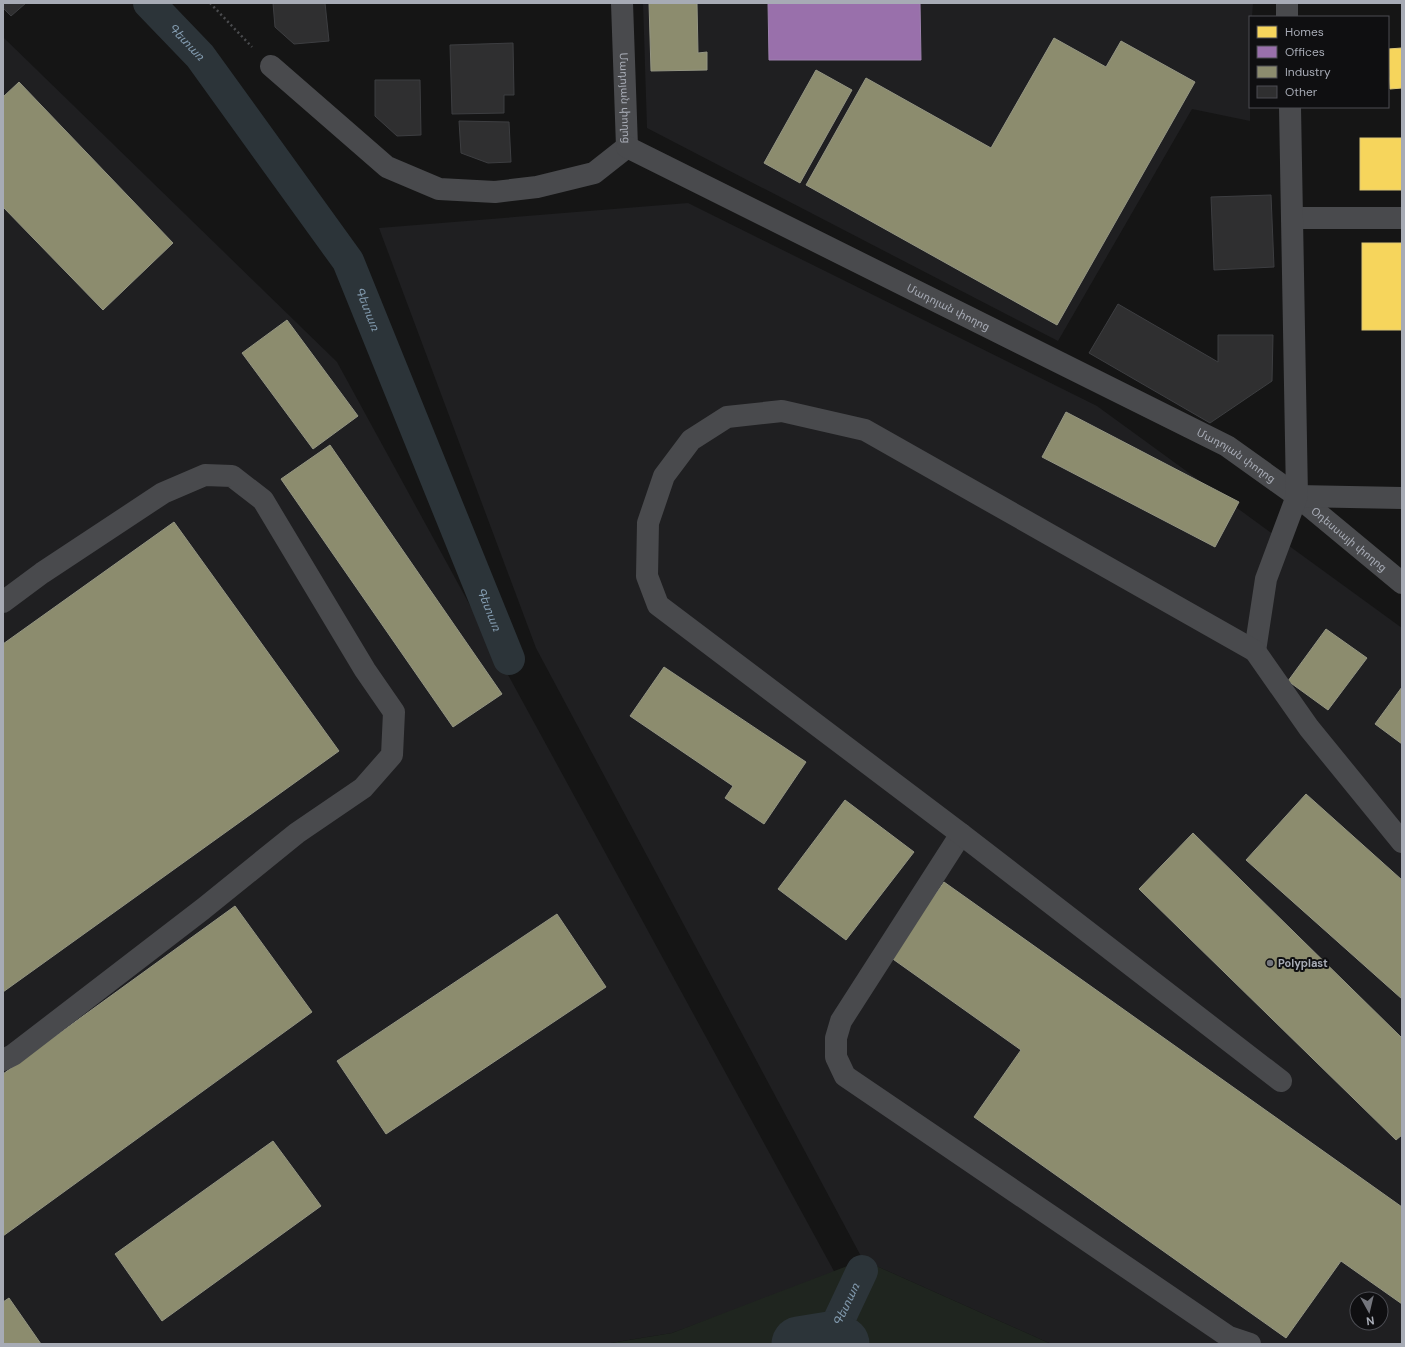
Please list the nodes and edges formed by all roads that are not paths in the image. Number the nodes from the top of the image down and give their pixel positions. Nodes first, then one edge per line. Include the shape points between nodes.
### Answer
1 (622, 3) edge
2 (1287, 3) edge
3 (1288, 16) edge
4 (270, 66) road end
5 (1290, 108) edge
6 (627, 147) junction
7 (1292, 218) junction
8 (1402, 218) edge
9 (1297, 496) junction
10 (1402, 498) edge
11 (1402, 583) edge
12 (3, 602) edge
13 (1255, 651) junction
14 (961, 834) junction
15 (1402, 842) edge
16 (3, 1060) edge
17 (1281, 1080) dead end
18 (1227, 1341) edge
19 (1250, 1344) edge

1 - 6 street, Մադոյան փողոց
2 - 3 street
4 - 6 street via 387,167 439,188 495,192 537,186 594,173
5 - 7 street
6 - 9 street, Մադոյան փողոց via 1227,446
7 - 8 street
7 - 9 street
9 - 10 street
9 - 11 street, Օդեսսայի փողոց
9 - 13 street via 1266,579
12 - 16 street via 42,573 163,493 205,475 232,476 263,500 365,670 394,712 392,754 362,788 297,833 203,909 13,1055
13 - 14 street via 865,430 782,411 727,417 691,440 664,476 648,523 647,576 658,605
13 - 15 street via 1309,728
14 - 17 street
14 - 18 street via 841,1021 836,1038 836,1057 845,1076
18 - 19 street

